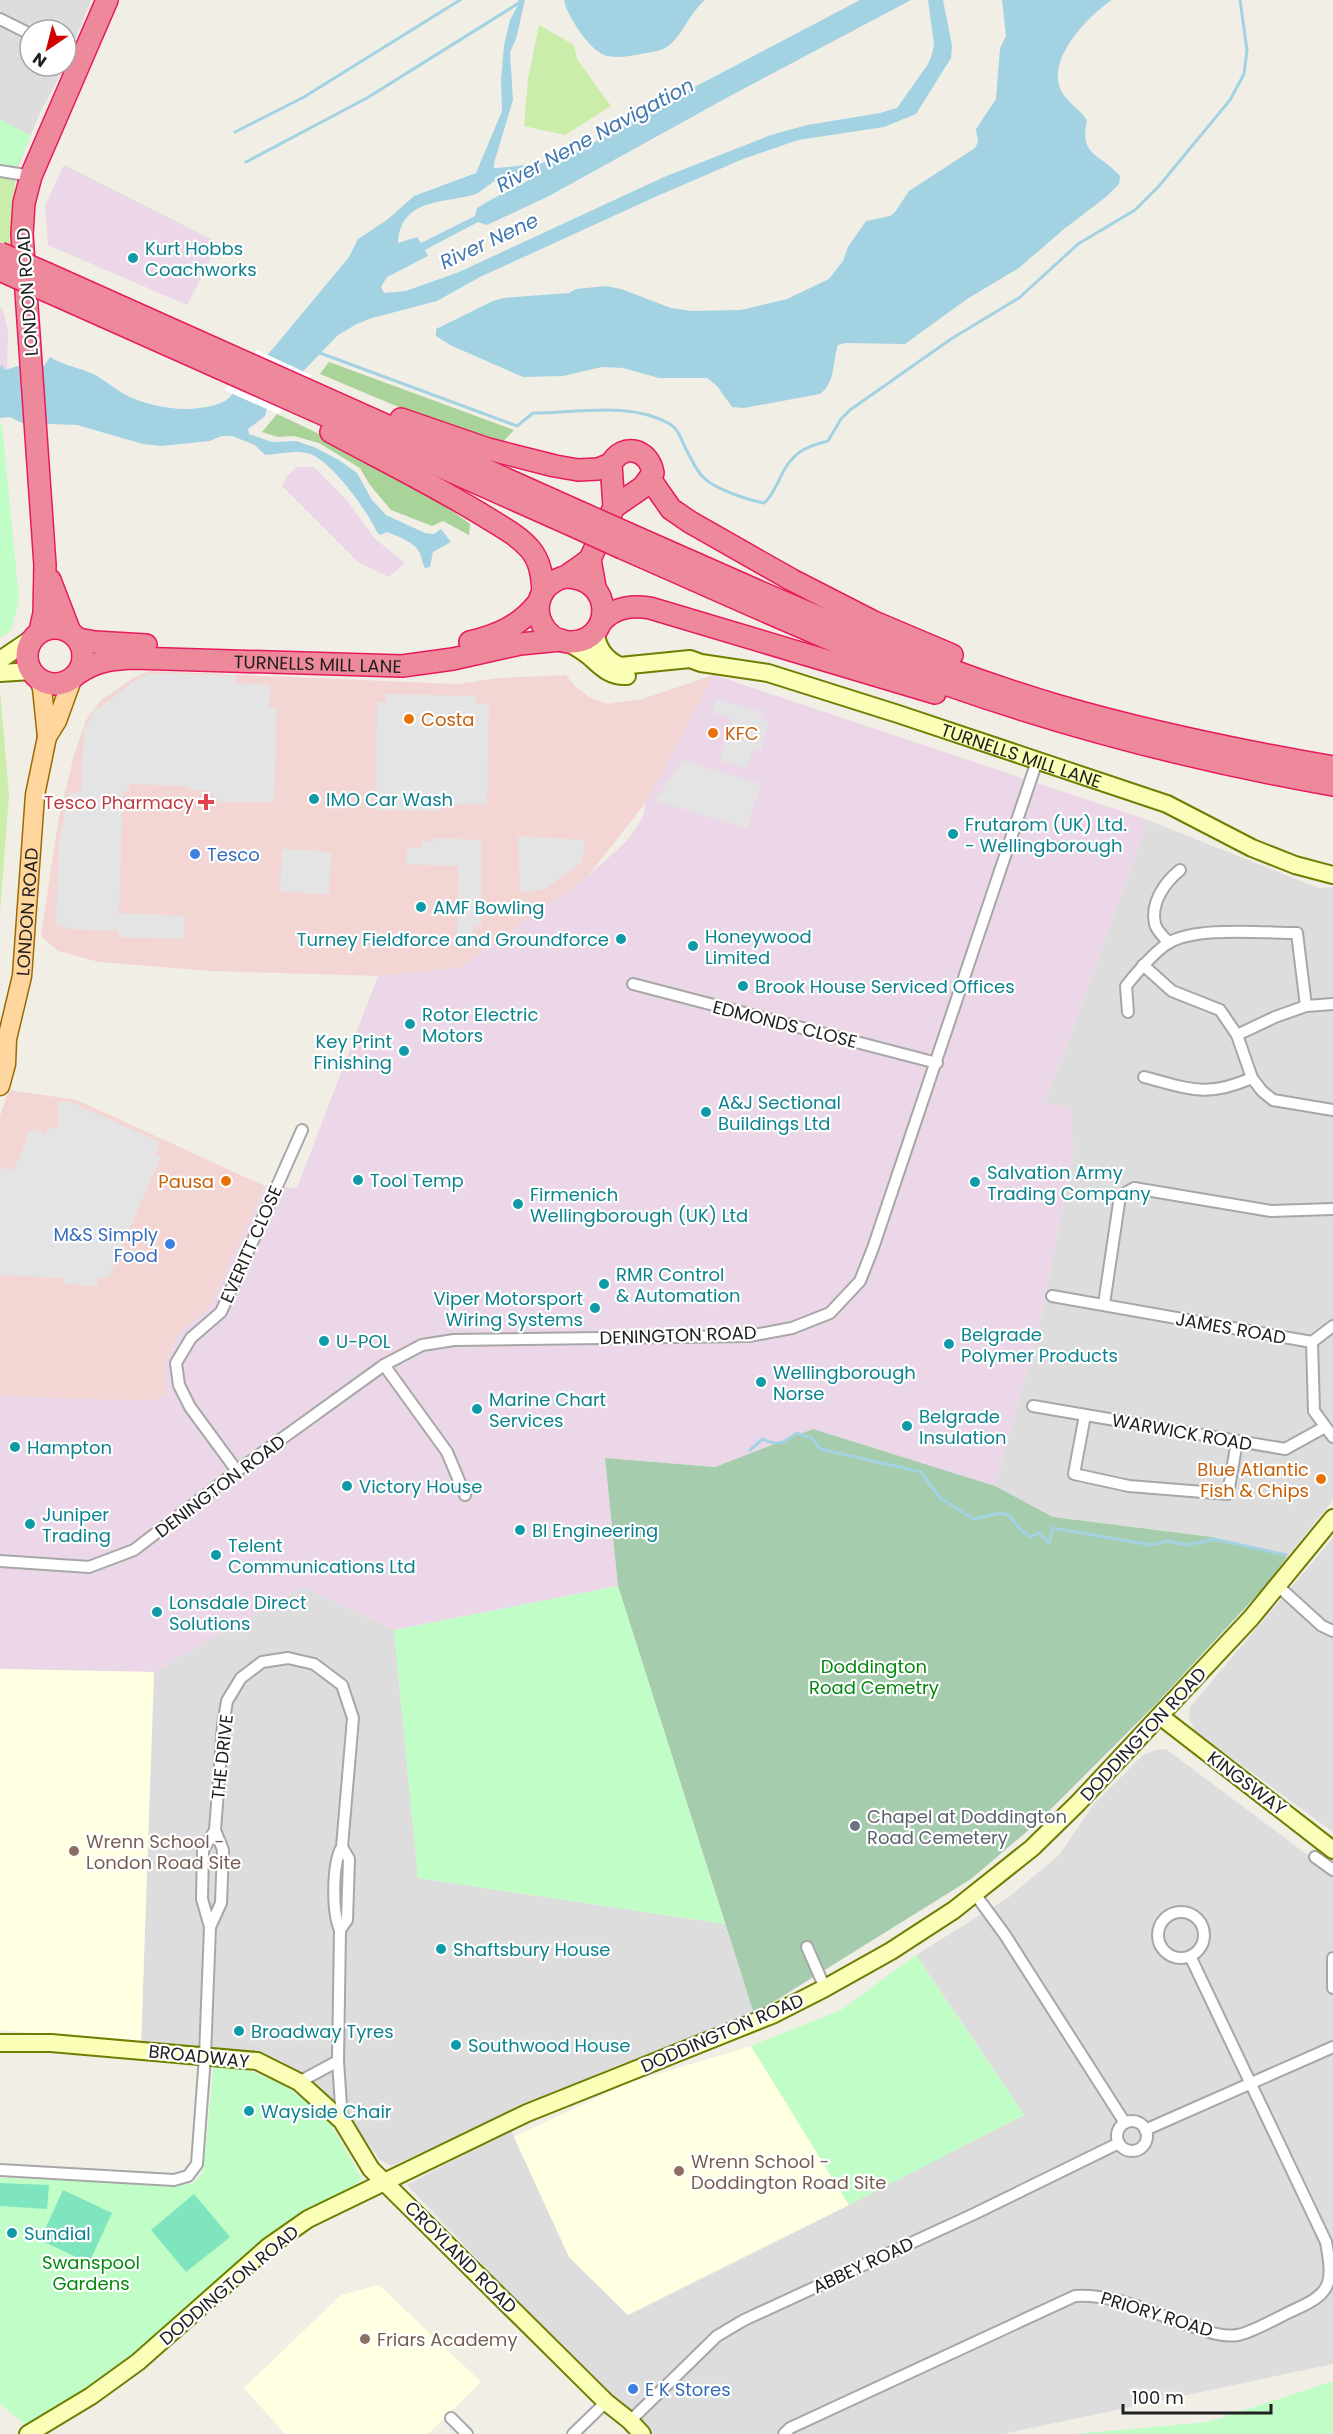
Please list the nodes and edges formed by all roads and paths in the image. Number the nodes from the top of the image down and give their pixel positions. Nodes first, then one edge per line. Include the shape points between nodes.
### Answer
1 (107, 0) edge
2 (0, 19) edge
3 (18, 28) edge
4 (78, 48) edge
5 (65, 78) edge
6 (0, 171) edge
7 (31, 176) junction
8 (0, 253) edge
9 (0, 270) edge
10 (48, 283) junction
11 (244, 372) junction
12 (294, 394) junction
13 (611, 464) junction
14 (650, 479) junction
15 (614, 507) junction
16 (626, 541) junction
17 (590, 559) junction
18 (45, 565) junction
19 (565, 577) junction
20 (595, 587) junction
21 (540, 598) junction
22 (599, 626) junction
23 (37, 634) junction
24 (74, 635) junction
25 (564, 641) junction
26 (0, 660) edge
27 (701, 663) junction
28 (0, 674) edge
29 (35, 675) junction
30 (75, 676) junction
31 (1170, 735) junction
32 (46, 737) junction
33 (1124, 741) junction
34 (1037, 760) junction
35 (1333, 767) edge
36 (1333, 785) edge
37 (1180, 870) dead end
38 (1333, 875) edge
39 (1169, 943) junction
40 (1143, 965) junction
41 (633, 984) dead end
42 (1333, 1004) edge
43 (1306, 1006) junction
44 (1128, 1012) dead end
45 (1237, 1035) junction
46 (4, 1046) edge
47 (937, 1063) junction
48 (1144, 1077) dead end
49 (1252, 1078) junction
50 (0, 1086) edge
51 (1333, 1110) edge
52 (302, 1130) dead end
53 (1333, 1209) edge
54 (1052, 1296) dead end
55 (1104, 1304) junction
56 (1333, 1326) edge
57 (1312, 1342) junction
58 (384, 1365) junction
59 (1033, 1406) dead end
60 (1085, 1415) junction
61 (1325, 1427) junction
62 (1333, 1437) edge
63 (1237, 1441) junction
64 (237, 1471) junction
65 (465, 1495) dead end
66 (1333, 1518) edge
67 (0, 1561) edge
68 (1278, 1586) junction
69 (1333, 1631) edge
70 (1160, 1716) junction
71 (215, 1830) junction
72 (1332, 1848) edge
73 (1315, 1857) dead end
74 (1333, 1870) edge
75 (975, 1894) junction
76 (210, 1927) junction
77 (807, 1947) dead end
78 (1191, 1958) junction
79 (1333, 1958) edge
80 (825, 1988) junction
81 (1333, 1988) edge
82 (0, 2043) edge
83 (1333, 2047) edge
84 (206, 2056) junction
85 (338, 2061) junction
86 (299, 2082) junction
87 (1251, 2084) junction
88 (342, 2121) junction
89 (1125, 2123) junction
90 (1146, 2130) junction
91 (1119, 2143) junction
92 (0, 2170) edge
93 (383, 2181) junction
94 (606, 2402) junction
95 (451, 2418) dead end
96 (636, 2428) edge
97 (28, 2434) edge
98 (467, 2434) edge
99 (573, 2434) edge
100 (784, 2434) edge

1 - 4 highway, LONDON ROAD
2 - 3 street
5 - 7 highway, LONDON ROAD
6 - 7 street
7 - 18 highway, LONDON ROAD via 22,234
8 - 10 highway, bridge
9 - 10 highway, bridge
10 - 11 highway
10 - 11 highway via 145,335
11 - 12 highway
11 - 12 highway
12 - 13 highway via 499,452 578,470
12 - 16 highway, bridge
12 - 21 highway via 531,549 540,566
13 - 14 highway via 620,453 640,452 651,465
13 - 15 highway
14 - 15 highway
14 - 31 highway via 671,509 690,522 874,622 1029,685
15 - 17 highway
16 - 31 highway via 958,672 1058,705
16 - 33 highway via 886,662
17 - 19 highway
17 - 20 highway
18 - 23 highway, LONDON ROAD via 44,613
18 - 24 highway, LONDON ROAD
19 - 20 highway via 576,577
19 - 21 highway via 556,580
20 - 22 highway via 603,606
21 - 24 highway, TURNELLS MILL LANE via 520,623 496,635 412,653 157,646 95,642
21 - 25 highway via 538,613 545,630
22 - 25 highway via 588,637
22 - 27 street, TURNELLS MILL LANE via 598,645 620,666 690,659
22 - 33 highway via 615,610 650,608 1014,716
23 - 24 highway via 55,627
23 - 26 street
23 - 29 highway via 26,656
24 - 30 highway via 82,646 83,660
25 - 27 street, TURNELLS MILL LANE via 614,675 689,669
25 - 30 highway, TURNELLS MILL LANE via 529,643 453,660 402,666 103,660
27 - 34 street, TURNELLS MILL LANE via 768,673
28 - 29 street
29 - 30 highway via 59,684
29 - 32 main road, LONDON ROAD via 43,700
30 - 32 main road, LONDON ROAD via 57,721
31 - 35 highway
32 - 46 main road, LONDON ROAD via 35,795 22,976
33 - 36 highway
34 - 38 street, TURNELLS MILL LANE via 1167,804 1252,848
34 - 47 street, DENINGTON ROAD
37 - 39 street via 1169,879 1154,906 1155,926
39 - 40 street
39 - 43 street via 1194,933 1297,933
40 - 44 street via 1126,986
40 - 45 street via 1172,991 1220,1010
41 - 47 street, EDMONDS CLOSE
42 - 43 street
43 - 45 street
45 - 49 street
46 - 50 main road, LONDON ROAD via 6,1064
47 - 58 street, DENINGTON ROAD via 860,1281 830,1313 792,1328 749,1336 454,1340 422,1345
48 - 49 street via 1214,1091
49 - 51 street via 1273,1100
52 - 64 street, EVERITT CLOSE via 221,1312 191,1338 176,1363 178,1385 190,1407
53 - 55 street via 1271,1211 1134,1188 1120,1196
54 - 55 street, JAMES ROAD
55 - 57 street, JAMES ROAD
56 - 57 street
57 - 61 street, JAMES ROAD via 1314,1411
58 - 64 street, DENINGTON ROAD
58 - 65 street via 447,1452
59 - 60 street, WARWICK ROAD
60 - 63 street, WARWICK ROAD
60 - 63 street via 1074,1474 1129,1486 1228,1494
61 - 62 street, JAMES ROAD
61 - 63 street, WARWICK ROAD via 1285,1449
64 - 67 street, DENINGTON ROAD via 134,1550 89,1567
66 - 68 street, DODDINGTON ROAD
68 - 69 street via 1322,1626
68 - 70 street, DODDINGTON ROAD
70 - 72 street, KINGSWAY
70 - 75 street, DODDINGTON ROAD via 1032,1848
71 - 76 street, THE DRIVE via 223,1850 221,1903
71 - 76 street, THE DRIVE via 203,1850 202,1899
71 - 85 street, THE DRIVE via 227,1701 241,1678 262,1662 288,1658 314,1664 342,1685 353,1718 342,1847 336,1856 335,1919 340,1930
73 - 74 street
75 - 80 street, DODDINGTON ROAD via 899,1946
75 - 89 street
76 - 84 street, THE DRIVE
77 - 80 street
78 - 78 street via 1171,1958 1158,1944 1158,1927 1169,1914 1184,1911 1200,1920 1205,1934 1202,1947
78 - 87 street, PRIORY ROAD
79 - 81 street
80 - 93 street, DODDINGTON ROAD via 772,2015 527,2113
82 - 84 street, BROADWAY via 51,2043
83 - 87 street
84 - 86 street, BROADWAY via 257,2061
84 - 92 street, THE DRIVE via 197,2164 188,2176 174,2180
85 - 86 street
85 - 88 street, THE DRIVE
86 - 88 street, BROADWAY
87 - 90 street
87 - 100 street, PRIORY ROAD via 1326,2242 1332,2271 1326,2292 1314,2302 1238,2335 1214,2334 1096,2295 1075,2296
88 - 93 street, BROADWAY via 367,2163
89 - 90 street via 1135,2122
89 - 91 street via 1118,2132
90 - 91 street, ABBEY ROAD via 1146,2140 1138,2149 1129,2151
91 - 96 street, ABBEY ROAD via 744,2320 717,2336
93 - 94 street, CROYLAND ROAD
93 - 97 street, DODDINGTON ROAD via 287,2232 138,2362
94 - 96 street, CROYLAND ROAD
94 - 99 street
95 - 98 street

